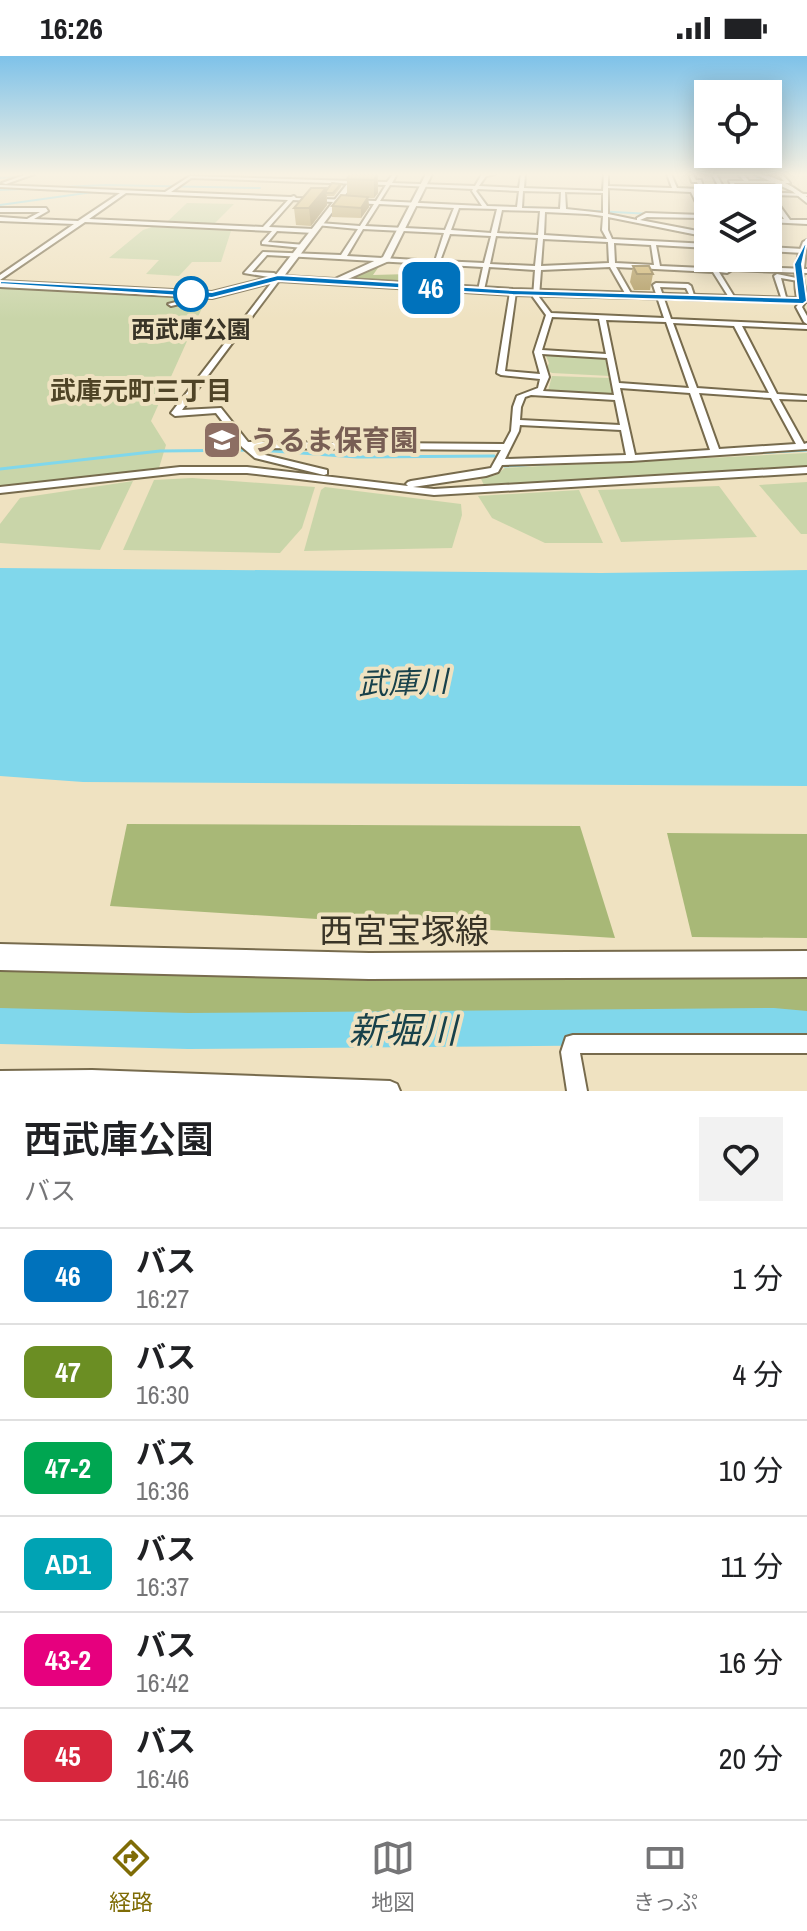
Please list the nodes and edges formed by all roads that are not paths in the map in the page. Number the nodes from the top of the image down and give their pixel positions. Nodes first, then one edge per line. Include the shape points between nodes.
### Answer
1 (80, 222) edge
2 (88, 222) edge
3 (270, 222) edge
4 (321, 222) edge
5 (364, 222) edge
6 (405, 222) edge
7 (451, 222) edge
8 (496, 222) edge
9 (542, 222) edge
10 (607, 222) edge
11 (647, 222) edge
12 (361, 227) junction
13 (317, 228) junction
14 (264, 229) junction
15 (276, 229) junction
16 (402, 229) junction
17 (694, 229) edge
18 (448, 232) junction
19 (606, 232) junction
20 (493, 234) junction
21 (690, 234) junction
22 (694, 234) edge
23 (541, 236) junction
24 (653, 242) junction
25 (610, 244) junction
26 (577, 245) dead end
27 (303, 246) junction
28 (806, 248) edge
29 (694, 249) edge
30 (782, 249) edge
31 (683, 251) junction
32 (297, 255) junction
33 (343, 257) junction
34 (386, 259) junction
35 (437, 262) junction
36 (486, 265) junction
37 (612, 265) junction
38 (657, 267) junction
39 (538, 268) junction
40 (689, 269) junction
41 (694, 269) edge
42 (716, 272) edge
43 (801, 273) edge
44 (278, 278) junction
45 (0, 281) edge
46 (335, 282) junction
47 (481, 290) junction
48 (513, 292) junction
49 (537, 293) junction
50 (212, 295) junction
51 (629, 295) junction
52 (658, 295) junction
53 (732, 298) junction
54 (785, 300) junction
55 (806, 302) edge
56 (171, 304) dead end
57 (549, 315) junction
58 (602, 318) junction
59 (667, 321) junction
60 (737, 324) junction
61 (807, 324) edge
62 (538, 352) junction
63 (610, 356) junction
64 (545, 377) junction
65 (615, 385) junction
66 (693, 390) junction
67 (526, 393) junction
68 (773, 395) junction
69 (617, 398) junction
70 (807, 398) edge
71 (516, 422) junction
72 (625, 428) junction
73 (245, 445) junction
74 (804, 446) edge
75 (505, 447) junction
76 (716, 453) junction
77 (631, 458) junction
78 (499, 462) junction
79 (807, 470) edge
80 (377, 486) junction
81 (0, 490) edge
82 (0, 957) edge
83 (807, 964) edge
84 (807, 1044) edge
85 (0, 1081) edge
86 (89, 1085) edge
87 (144, 1087) edge
88 (266, 1089) edge
89 (390, 1091) edge
90 (577, 1091) edge

1 - 45 street
2 - 14 street
3 - 14 street
4 - 13 street
5 - 12 street
6 - 16 street
7 - 18 street
8 - 20 street
9 - 23 street
10 - 19 street
11 - 21 street
12 - 13 street
12 - 16 street
12 - 33 street
13 - 15 street
13 - 27 street
14 - 15 street
15 - 27 street via 264,243
16 - 18 street
16 - 34 street
17 - 21 street
18 - 20 street
18 - 35 street
19 - 21 street
19 - 25 street
20 - 23 street
20 - 36 street
21 - 22 street
21 - 31 street
23 - 25 street
23 - 39 street
24 - 25 street
24 - 31 street
24 - 38 street
25 - 26 street
25 - 37 street
27 - 32 street
28 - 30 street
28 - 43 street
29 - 31 street
31 - 40 street
32 - 33 street
32 - 44 street
32 - 44 street via 265,253 247,273
33 - 34 street
34 - 35 street
34 - 46 street
35 - 36 street
36 - 39 street
36 - 47 street
37 - 38 street
37 - 39 street
37 - 51 street
38 - 40 street
39 - 49 street
40 - 41 street
42 - 53 street
43 - 54 street via 777,276
43 - 55 street
44 - 46 street
44 - 50 street
44 - 73 street via 175,413 218,410
45 - 50 street
46 - 47 street
47 - 48 street
48 - 49 street
48 - 64 street via 501,373
49 - 51 street
49 - 57 street
50 - 56 street
51 - 52 street
52 - 53 street
52 - 59 street
53 - 54 street
54 - 55 street
55 - 61 street via 799,307
57 - 58 street
57 - 62 street
58 - 59 street
58 - 63 street
59 - 60 street
59 - 66 street
60 - 61 street
60 - 68 street
62 - 63 street
62 - 64 street
63 - 65 street
64 - 67 street via 541,389
65 - 66 street
65 - 69 street
66 - 68 street
66 - 76 street
67 - 69 street
67 - 71 street
68 - 70 street
68 - 74 street
69 - 72 street
71 - 72 street
71 - 75 street
72 - 77 street
73 - 75 street
73 - 80 street via 264,458
74 - 76 street
75 - 78 street
76 - 77 street
77 - 78 street
78 - 80 street via 495,470 466,478
79 - 80 street via 434,492
80 - 81 street via 206,470
82 - 83 street, 西宮宝塚線 via 369,966
84 - 90 street via 573,1044
85 - 86 street
86 - 87 street
87 - 88 street
88 - 89 street

